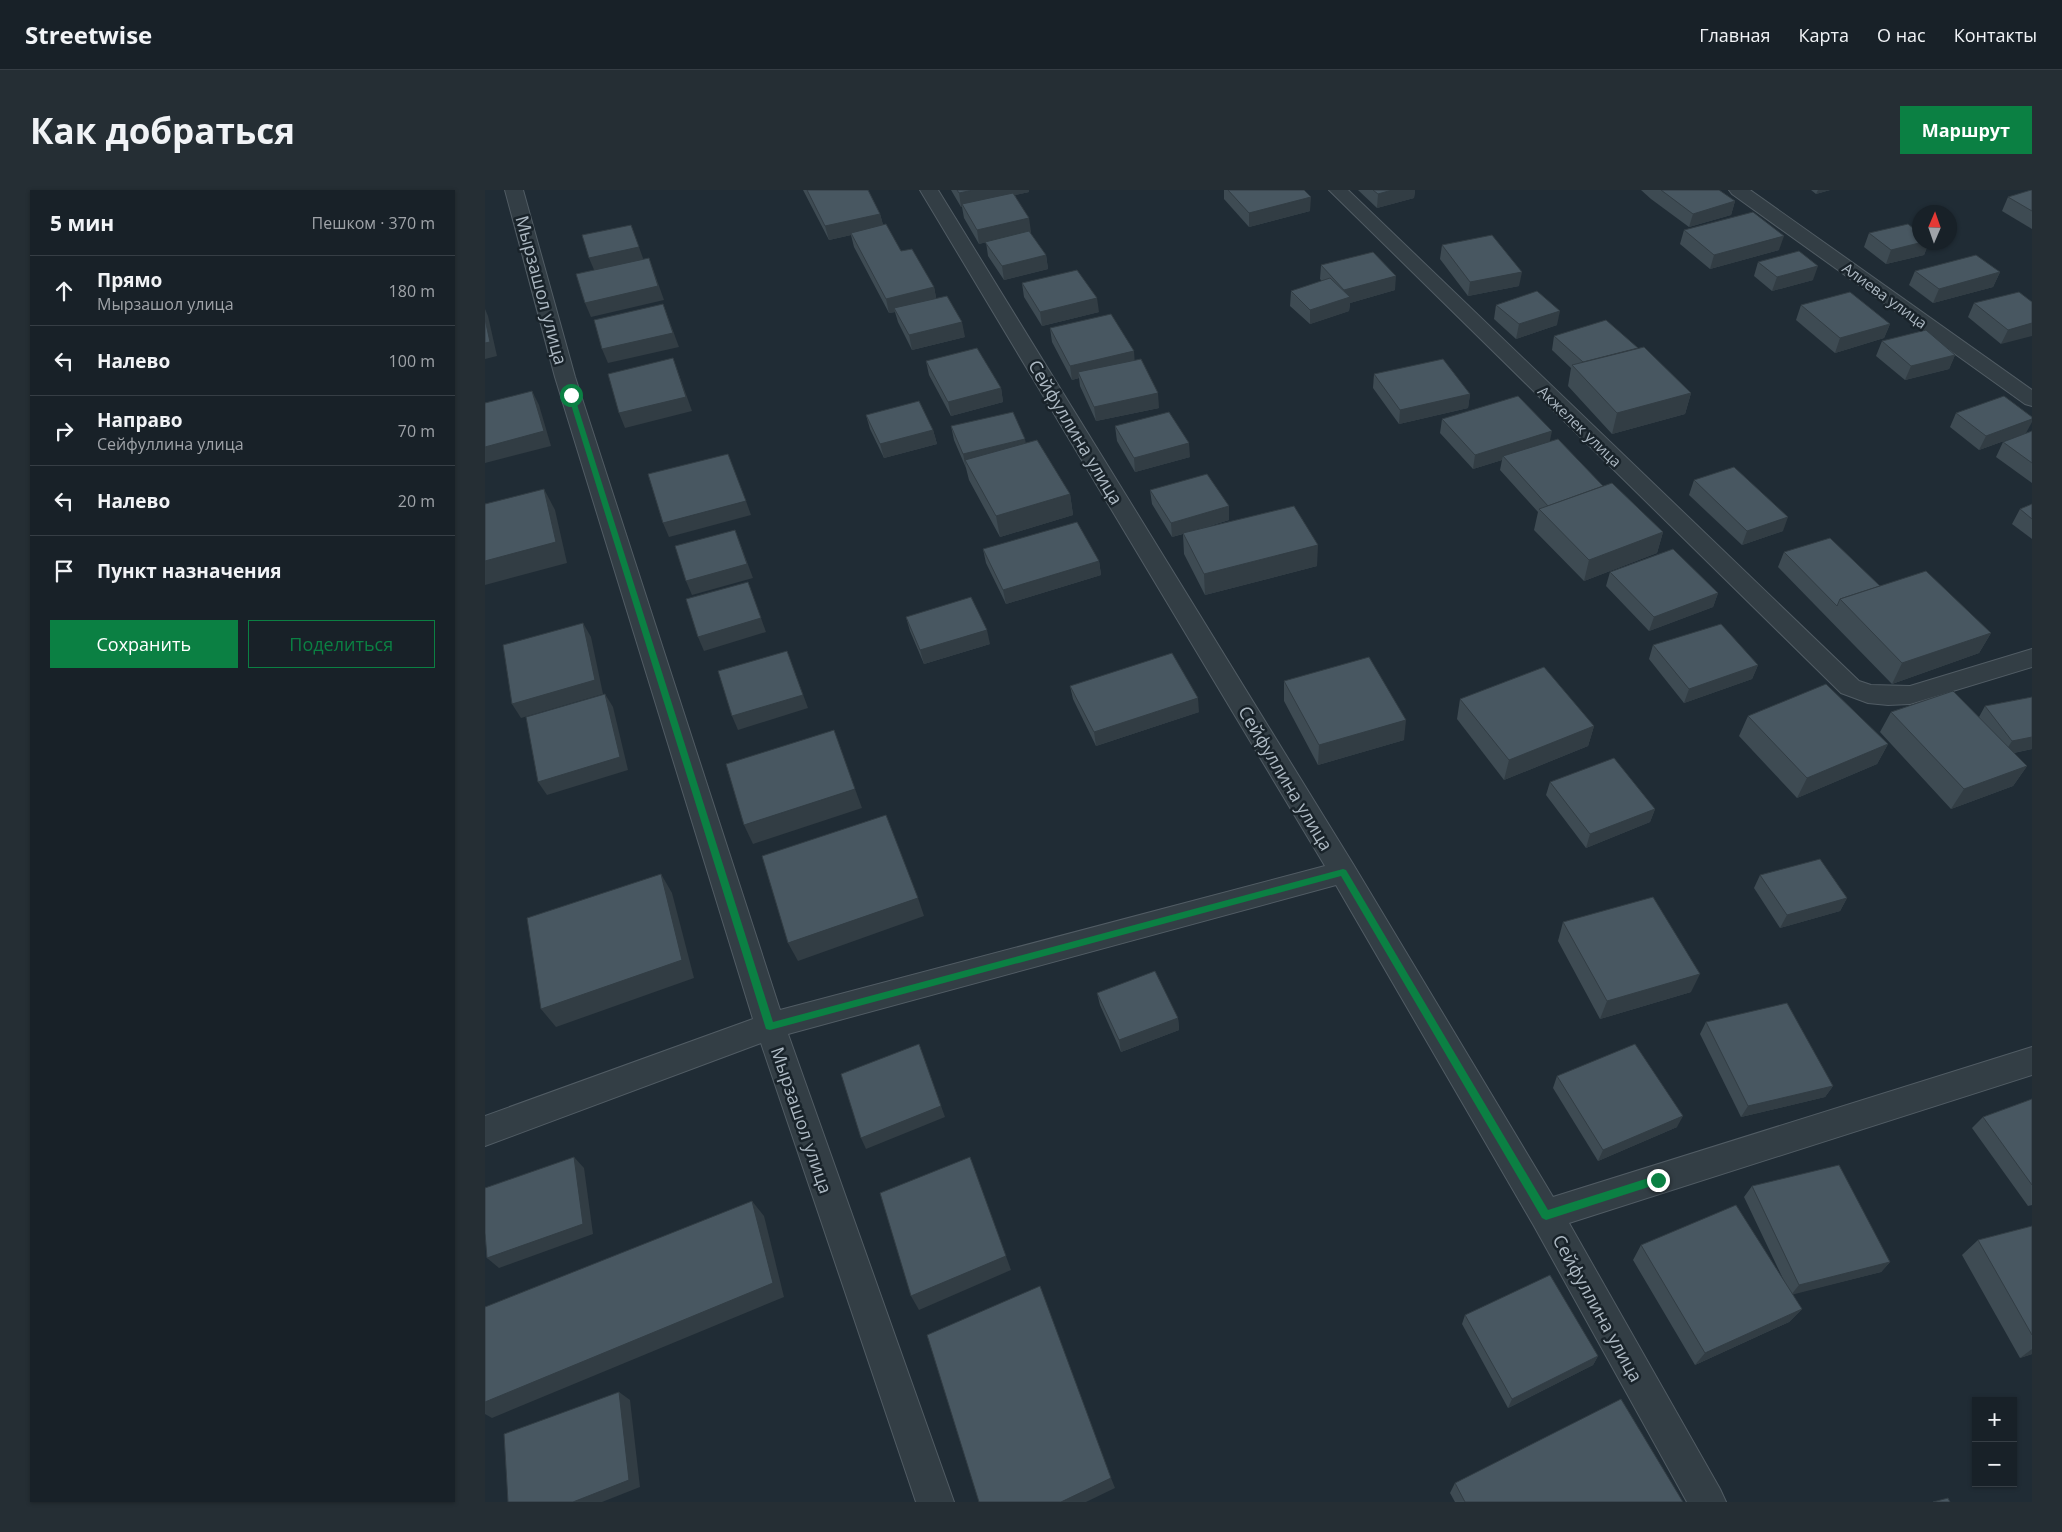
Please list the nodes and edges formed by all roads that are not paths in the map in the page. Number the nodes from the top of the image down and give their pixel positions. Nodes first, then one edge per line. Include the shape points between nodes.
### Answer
1 (514, 190) edge
2 (929, 190) edge
3 (1338, 190) edge
4 (1738, 190) edge
5 (2032, 400) edge
6 (2032, 658) edge
7 (1343, 872) junction
8 (770, 1026) junction
9 (2032, 1061) edge
10 (485, 1131) edge
11 (1546, 1215) junction
12 (935, 1502) edge
13 (1707, 1502) edge

1 - 8 street, Мырзашол улица via 568,386
2 - 7 street, Сейфуллина улица
3 - 6 street, Акжелек улица via 1851,687 1869,694 1910,695
4 - 5 street, Алиева улица
7 - 8 street
7 - 11 street, Сейфуллина улица
8 - 10 street
8 - 12 street, Мырзашол улица
9 - 11 street
11 - 13 street, Сейфуллина улица

